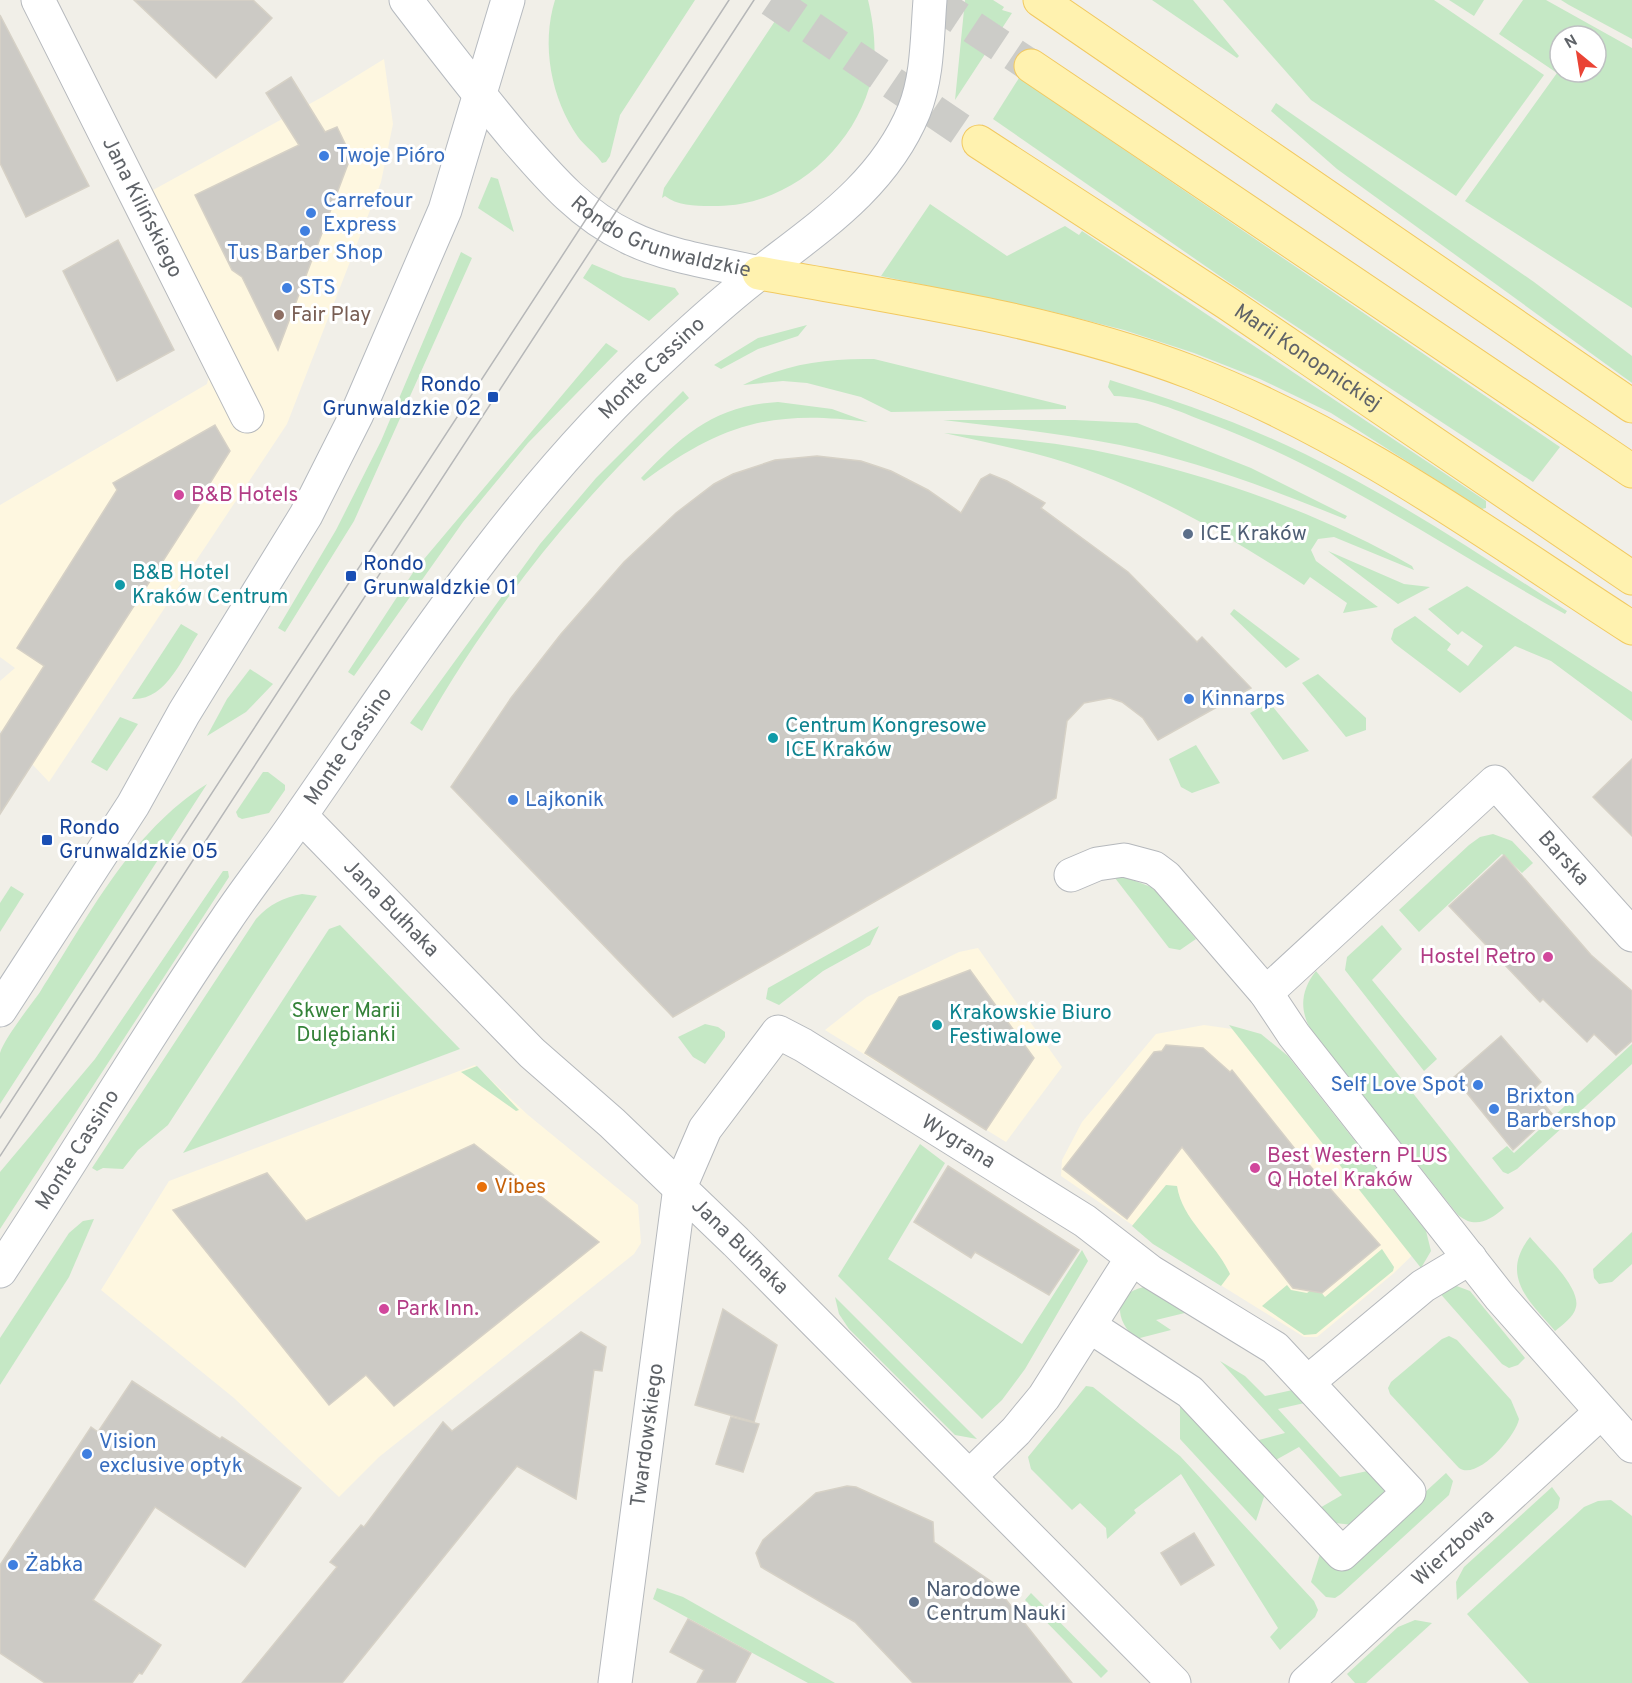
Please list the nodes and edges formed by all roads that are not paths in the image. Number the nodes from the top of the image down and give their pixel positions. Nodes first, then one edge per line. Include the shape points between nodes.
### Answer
1 (38, 0) edge
2 (406, 0) edge
3 (508, 0) edge
4 (930, 0) edge
5 (1040, 0) edge
6 (1031, 66) tunnel mouth
7 (481, 97) junction
8 (979, 142) tunnel mouth
9 (759, 273) junction
10 (1632, 406) edge
11 (247, 416) dead end
12 (1632, 471) edge
13 (1632, 578) edge
14 (1632, 628) edge
15 (301, 816) junction
16 (1071, 875) dead end
17 (1632, 935) edge
18 (1266, 993) junction
19 (0, 1010) edge
20 (778, 1032) joint
21 (680, 1187) junction
22 (1132, 1258) junction
23 (1470, 1258) junction
24 (0, 1271) edge
25 (1091, 1327) junction
26 (1308, 1382) junction
27 (1600, 1413) junction
28 (1632, 1446) edge
29 (970, 1476) junction
30 (615, 1683) edge
31 (1174, 1683) edge
32 (1306, 1683) edge

1 - 11 street, Jana Kilińskiego
2 - 7 street
3 - 7 street
4 - 9 street, Rondo Grunwaldzkie via 924,73 900,140 880,171 855,197 816,233
5 - 10 main road
6 - 12 main road
7 - 9 street, Rondo Grunwaldzkie via 562,191 606,225 644,245
7 - 19 street via 445,210 412,290 357,414 306,515 133,805
8 - 13 main road, Marii Konopnickiej via 1227,303
9 - 14 main road via 1060,332 1193,373 1251,398 1352,451
9 - 15 street, Monte Cassino via 664,356 578,441 432,624
15 - 21 street, Jana Bułhaka via 532,1053
15 - 24 street, Monte Cassino via 226,919
16 - 18 street via 1111,861 1124,860 1154,868 1179,889
17 - 18 street, Barska via 1495,782
18 - 23 street via 1301,1044
20 - 21 street, Twardowskiego via 705,1129
20 - 22 street, Wygrana via 1085,1221
21 - 29 street, Jana Bułhaka
21 - 30 street, Twardowskiego
22 - 25 street
22 - 26 street, Wygrana via 1267,1342
23 - 26 street via 1423,1286
23 - 27 street
25 - 26 street, Wygrana via 1198,1399 1342,1554 1409,1492
25 - 29 street via 1033,1413
27 - 28 street
27 - 32 street, Wierzbowa
29 - 31 street, Jana Bułhaka

